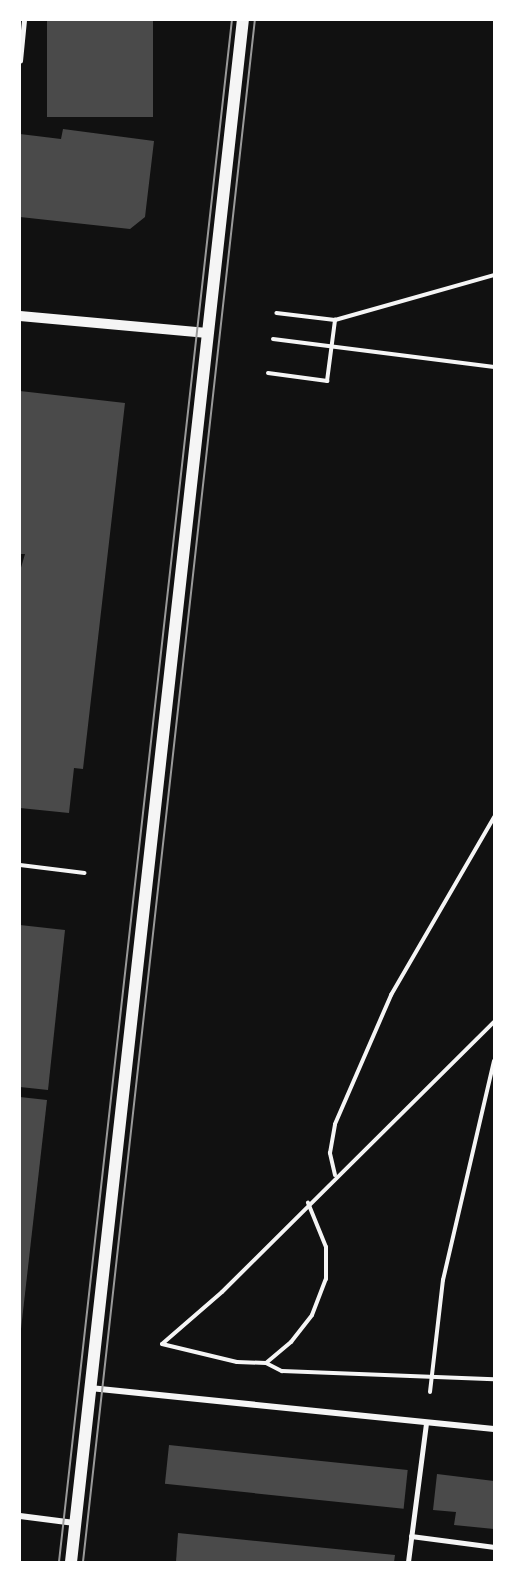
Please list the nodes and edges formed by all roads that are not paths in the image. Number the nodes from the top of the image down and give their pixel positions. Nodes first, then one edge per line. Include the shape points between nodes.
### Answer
1 (24, 20) edge
2 (243, 20) edge
3 (20, 49) edge
4 (20, 61) edge
5 (20, 316) edge
6 (207, 333) junction
7 (90, 1388) junction
8 (426, 1423) junction
9 (495, 1429) edge
10 (20, 1516) edge
11 (75, 1523) junction
12 (411, 1536) junction
13 (495, 1546) edge
14 (71, 1563) edge
15 (408, 1563) edge

1 - 3 lane
2 - 6 main road
3 - 4 lane
5 - 6 street
6 - 7 main road
7 - 8 street
7 - 11 main road
8 - 9 street
8 - 12 lane
10 - 11 street
11 - 14 main road
12 - 13 lane
12 - 15 lane

